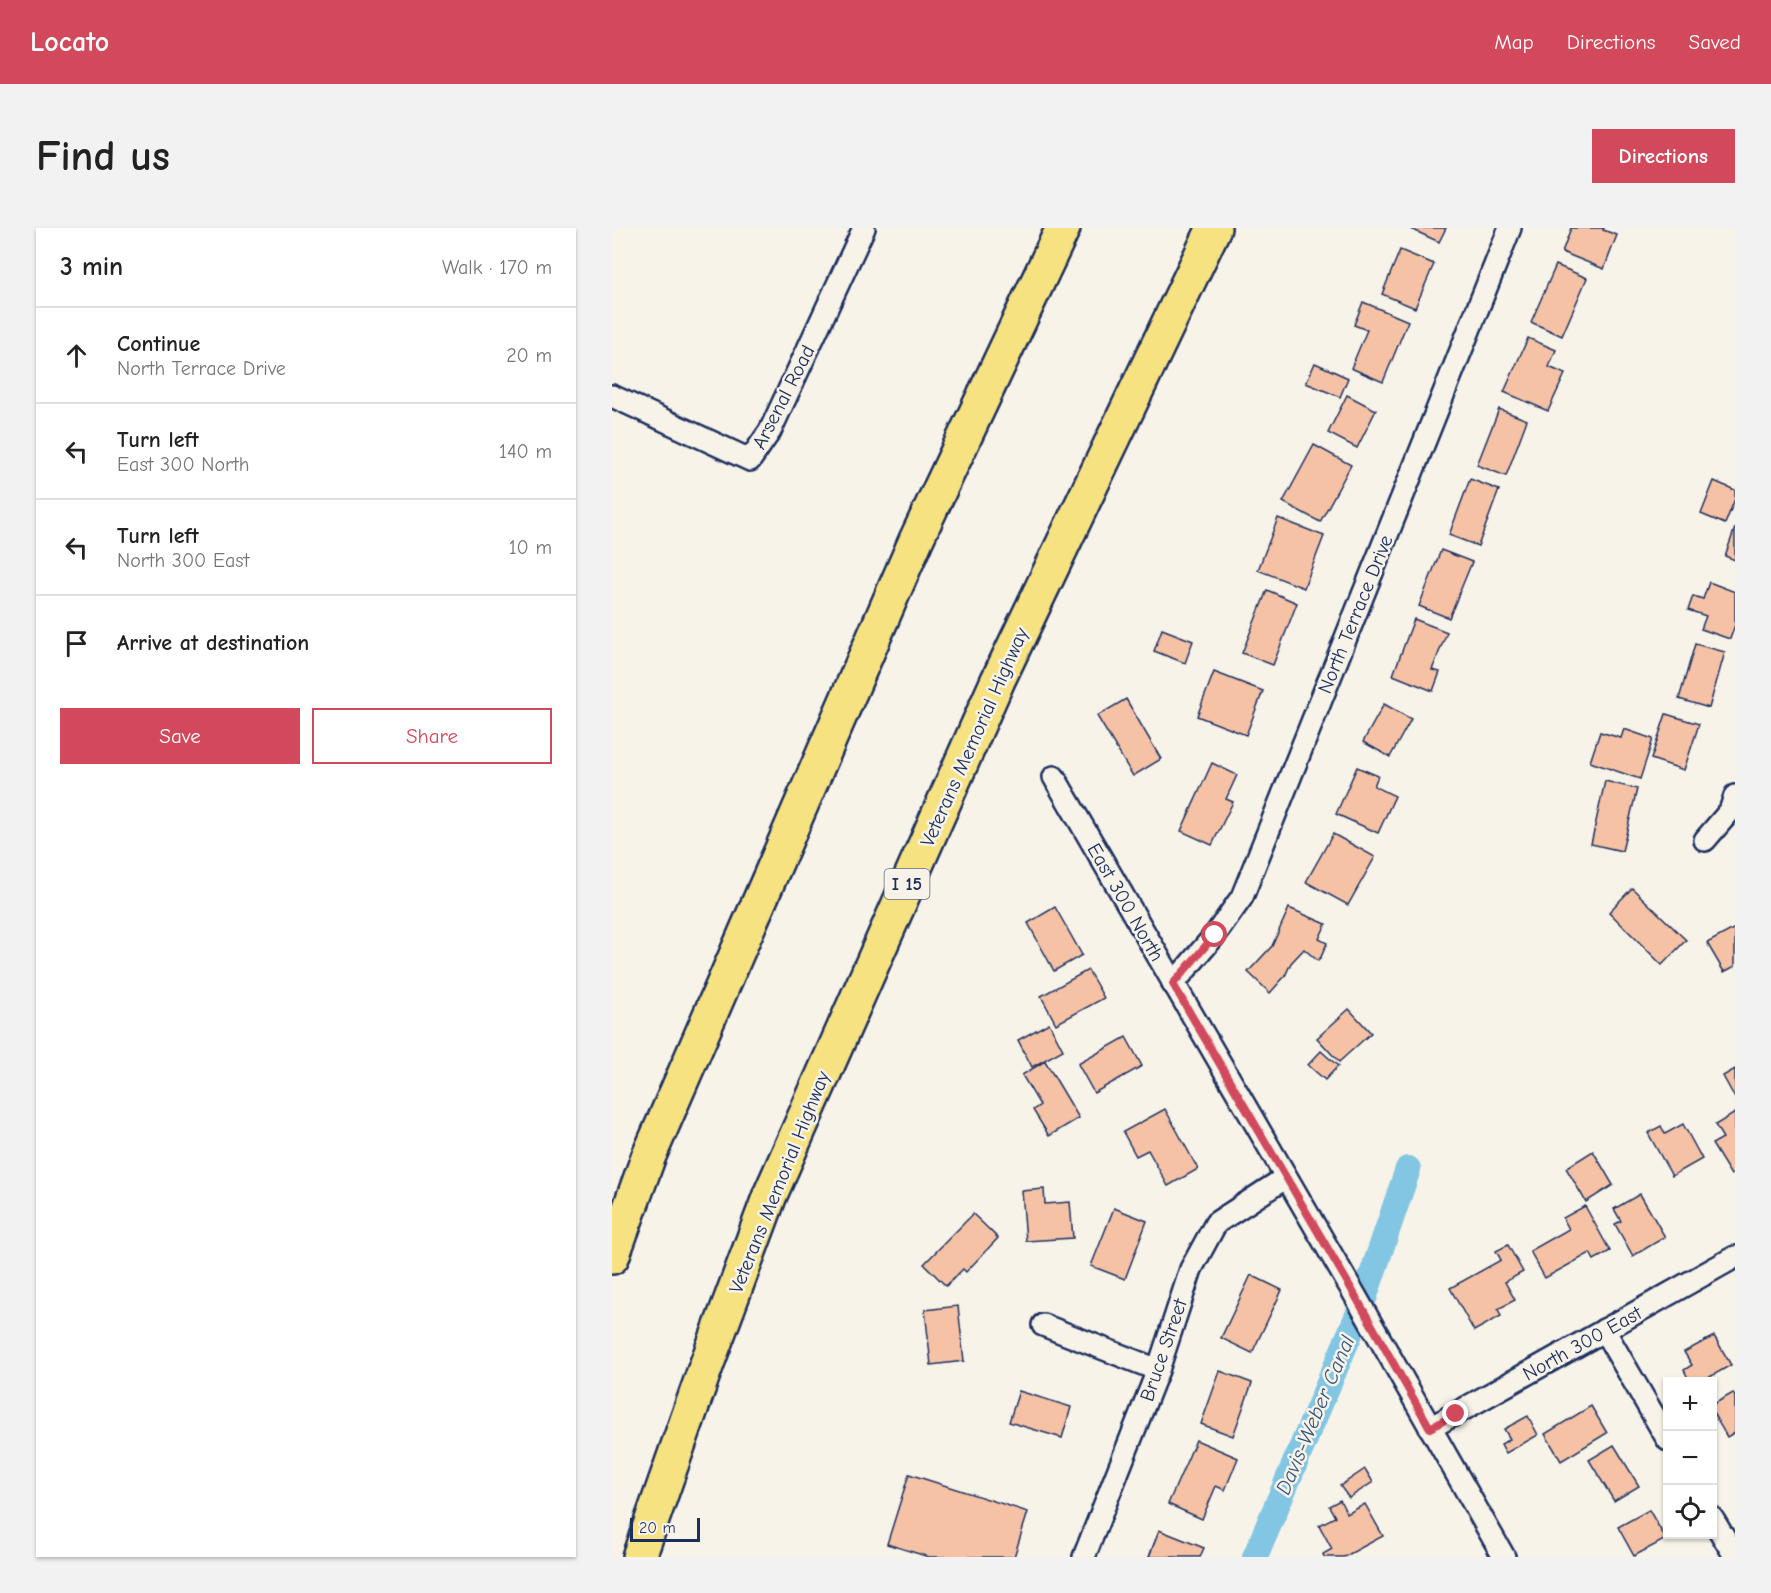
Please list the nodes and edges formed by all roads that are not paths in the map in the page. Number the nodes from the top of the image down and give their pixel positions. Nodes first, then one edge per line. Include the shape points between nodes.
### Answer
1 (864, 228) edge
2 (1063, 228) edge
3 (1214, 228) edge
4 (1510, 228) edge
5 (612, 396) edge
6 (1053, 777) dead end
7 (1735, 796) edge
8 (1705, 840) dead end
9 (1173, 984) junction
10 (1285, 1178) junction
11 (612, 1257) edge
12 (1735, 1257) edge
13 (1042, 1325) dead end
14 (1604, 1330) junction
15 (705, 1369) junction
16 (1158, 1370) junction
17 (1430, 1428) junction
18 (1663, 1431) edge
19 (1717, 1525) edge
20 (1735, 1556) edge
21 (639, 1557) edge
22 (663, 1557) edge
23 (1084, 1557) edge
24 (1504, 1557) edge

1 - 5 street, Arsenal Road via 770,431 750,460
2 - 11 highway via 912,551 648,1158
3 - 15 highway, Veterans Memorial Highway / I 15 via 993,691 770,1195
4 - 9 street, North Terrace Drive via 1242,897
6 - 9 street, East 300 North
7 - 8 street via 1730,811
9 - 10 street, East 300 North
10 - 16 street, Bruce Street via 1216,1223 1191,1269
10 - 17 street, East 300 North
12 - 14 street, North 300 East
13 - 16 street
14 - 17 street, North 300 East
14 - 18 street
15 - 21 highway, Veterans Memorial Highway / I 15
15 - 22 highway
16 - 23 street, Bruce Street
17 - 24 street, East 300 North
19 - 20 street

